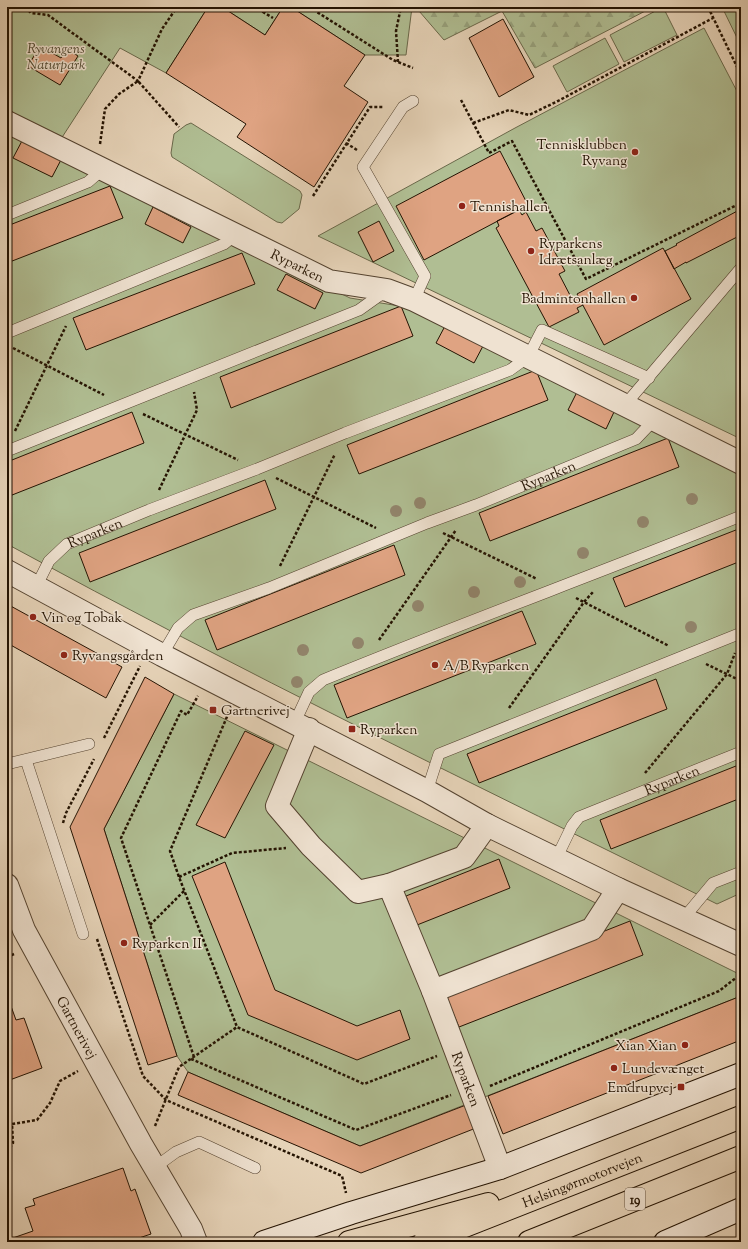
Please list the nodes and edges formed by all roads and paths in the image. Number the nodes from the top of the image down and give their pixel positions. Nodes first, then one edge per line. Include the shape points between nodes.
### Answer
1 (25, 7) edge
2 (177, 7) edge
3 (265, 7) edge
4 (309, 7) edge
5 (401, 7) edge
6 (708, 7) edge
7 (273, 18) dead end
8 (713, 18) junction
9 (398, 62) junction
10 (412, 68) dead end
11 (741, 76) edge
12 (138, 81) junction
13 (461, 100) dead end
14 (413, 101) dead end
15 (403, 107) junction
16 (7, 122) edge
17 (473, 123) junction
18 (179, 127) dead end
19 (101, 168) junction
20 (313, 196) dead end
21 (741, 203) edge
22 (7, 215) edge
23 (236, 235) junction
24 (741, 268) edge
25 (387, 290) junction
26 (414, 300) junction
27 (75, 306) junction
28 (7, 333) edge
29 (7, 345) edge
30 (528, 357) junction
31 (47, 366) junction
32 (191, 378) junction
33 (649, 378) junction
34 (123, 405) junction
35 (625, 405) junction
36 (654, 420) junction
37 (14, 434) dead end
38 (345, 434) junction
39 (186, 435) junction
40 (7, 451) edge
41 (741, 463) edge
42 (257, 469) junction
43 (314, 497) junction
44 (476, 505) junction
45 (149, 510) junction
46 (741, 516) edge
47 (427, 523) junction
48 (394, 537) junction
49 (449, 537) junction
50 (7, 571) edge
51 (36, 587) junction
52 (269, 588) junction
53 (555, 588) junction
54 (595, 590) dead end
55 (584, 602) junction
56 (741, 633) edge
57 (736, 647) dead end
58 (686, 654) junction
59 (162, 655) junction
60 (362, 664) junction
61 (727, 674) junction
62 (209, 679) junction
63 (741, 681) edge
64 (237, 693) junction
65 (302, 726) junction
66 (492, 733) junction
67 (89, 744) dead end
68 (741, 752) edge
69 (26, 760) junction
70 (7, 764) edge
71 (427, 790) junction
72 (623, 799) junction
73 (487, 825) junction
74 (311, 846) junction
75 (556, 859) junction
76 (741, 872) edge
77 (178, 877) junction
78 (7, 885) edge
79 (389, 885) junction
80 (618, 889) junction
81 (184, 891) junction
82 (683, 919) junction
83 (150, 925) junction
84 (83, 934) joint
85 (738, 942) edge
86 (741, 974) edge
87 (433, 991) junction
88 (236, 1027) junction
89 (454, 1049) junction
90 (194, 1057) junction
91 (191, 1059) junction
92 (95, 1061) junction
93 (741, 1074) edge
94 (470, 1091) junction
95 (166, 1100) junction
96 (7, 1115) edge
97 (741, 1117) edge
98 (12, 1124) junction
99 (141, 1144) junction
100 (7, 1152) edge
101 (741, 1157) edge
102 (154, 1168) junction
103 (255, 1168) dead end
104 (500, 1168) junction
105 (586, 1178) junction
106 (741, 1209) edge
107 (351, 1213) junction
108 (196, 1242) edge
109 (264, 1242) edge
110 (349, 1242) edge
111 (424, 1242) edge
112 (529, 1242) edge
113 (665, 1242) edge

1 - 12 path via 31,12 48,15
2 - 12 path via 162,29
3 - 7 path via 263,12
4 - 9 path
5 - 9 path via 396,31
6 - 8 path
8 - 11 path
8 - 17 path via 529,115 509,110
9 - 10 path
12 - 18 path
12 - 19 path via 119,94 105,109 99,148
13 - 17 path
14 - 15 lane
15 - 20 path via 370,107
15 - 26 lane via 363,167 425,276
16 - 19 street, Ryparken
17 - 21 path via 489,153 512,140 586,279
19 - 22 lane via 88,182
19 - 23 street, Ryparken
23 - 25 street, Ryparken via 329,281
23 - 27 lane via 224,244
24 - 33 lane
25 - 26 street, Ryparken
25 - 32 lane via 359,310
26 - 30 street, Ryparken
27 - 28 lane
27 - 31 path
29 - 31 path
30 - 33 lane via 542,330
30 - 35 street, Ryparken
30 - 38 lane, Ryparken via 510,370
31 - 34 path
31 - 37 path
32 - 34 lane
32 - 39 path via 197,410
33 - 35 lane
34 - 39 path
34 - 40 lane
35 - 36 street, Ryparken
36 - 41 street, Ryparken
36 - 44 lane, Ryparken via 636,439
38 - 42 lane, Ryparken
38 - 43 path
39 - 42 path
39 - 45 path
42 - 43 path
42 - 45 lane, Ryparken
43 - 48 path
43 - 52 path
44 - 47 lane, Ryparken
44 - 49 path
45 - 51 lane, Ryparken via 67,544 49,561
46 - 53 lane via 615,567
47 - 48 lane, Ryparken
47 - 49 path
48 - 52 lane, Ryparken
49 - 53 path
49 - 60 path
50 - 51 street
51 - 59 street
52 - 59 lane, Ryparken via 193,615 178,628
53 - 55 path
53 - 60 lane
54 - 55 path
55 - 58 path
55 - 66 path
56 - 58 lane
57 - 61 path
58 - 61 path
58 - 66 lane
59 - 62 street
60 - 65 lane via 323,680 309,692
61 - 63 path
61 - 72 path
62 - 64 street
62 - 83 path via 187,715 181,711 121,838
64 - 65 street
64 - 77 path via 170,851
65 - 71 street
65 - 74 street via 277,806
66 - 71 lane via 439,754
67 - 69 lane
68 - 72 lane, Ryparken
69 - 70 lane
69 - 84 lane
71 - 73 street
72 - 75 lane, Ryparken via 579,817
73 - 75 street
73 - 79 street via 464,857
74 - 77 path via 232,852
74 - 79 street via 358,892
75 - 80 street
76 - 82 lane via 713,883
77 - 81 path
78 - 92 street, Gartnerivej via 24,930
79 - 87 street, Ryparken
80 - 82 street
80 - 87 street via 592,929
81 - 83 path
81 - 88 path
82 - 85 street
83 - 90 path
84 - 95 path via 97,938 143,1076
86 - 94 path via 719,991
87 - 89 street, Ryparken
88 - 89 path via 364,1084
88 - 90 path
89 - 94 street, Ryparken
90 - 91 path
91 - 94 path via 356,1130
91 - 95 path via 179,1067
92 - 98 path via 60,1082 50,1103 37,1120
92 - 99 street, Gartnerivej
93 - 104 street
94 - 104 street, Ryparken
95 - 99 path via 151,1136
95 - 107 path via 342,1176
96 - 98 path
97 - 105 highway, Helsingørmotorvejen
98 - 100 path via 13,1143
99 - 102 street, Gartnerivej
101 - 112 highway, 19
102 - 103 lane via 176,1152 199,1142
102 - 108 street, Gartnerivej via 191,1229
104 - 107 street
105 - 110 highway
105 - 111 highway, Helsingørmotorvejen
106 - 113 street
107 - 109 street

